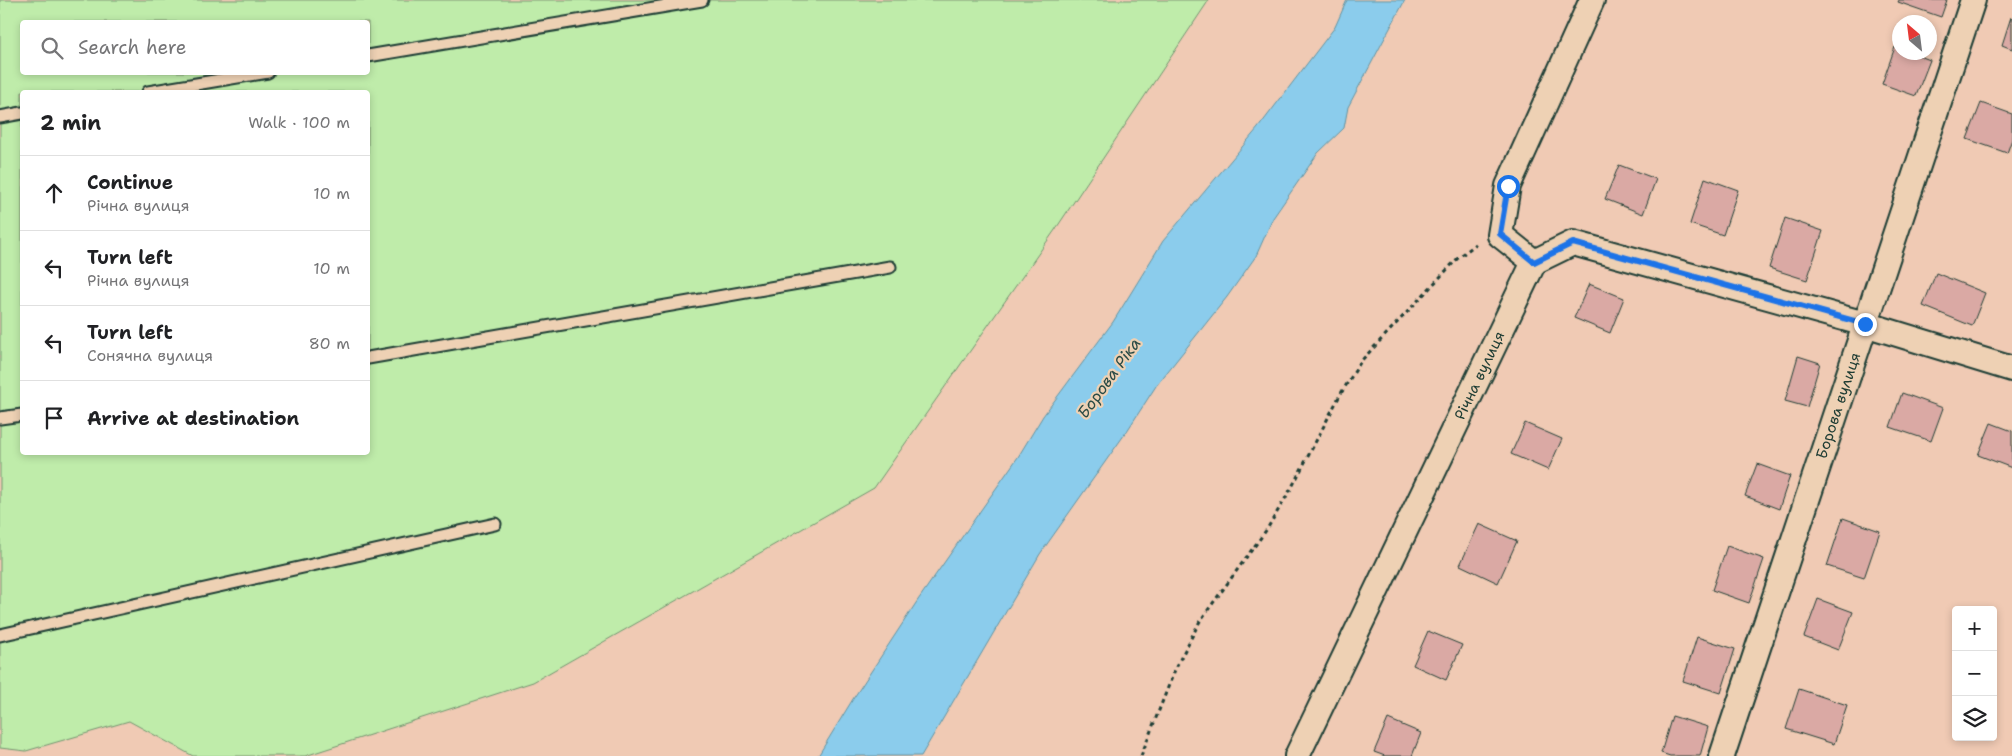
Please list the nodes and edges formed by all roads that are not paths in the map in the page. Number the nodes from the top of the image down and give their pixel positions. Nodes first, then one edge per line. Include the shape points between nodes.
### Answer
1 (702, 0) edge
2 (1592, 0) edge
3 (1973, 0) edge
4 (370, 56) edge
5 (250, 75) edge
6 (160, 90) edge
7 (20, 113) edge
8 (0, 117) edge
9 (1534, 262) junction
10 (890, 267) dead end
11 (1865, 324) junction
12 (370, 358) edge
13 (2012, 369) edge
14 (20, 415) edge
15 (0, 418) edge
16 (495, 524) dead end
17 (0, 635) edge
18 (1297, 756) edge
19 (1722, 756) edge

1 - 4 lane
2 - 9 street via 1508,186 1500,234
3 - 11 street, Борова вулиця
5 - 6 lane
7 - 8 lane
9 - 11 street via 1573,243
9 - 18 street, Річна вулиця
10 - 12 lane
11 - 13 street
11 - 19 street, Борова вулиця
14 - 15 lane
16 - 17 lane

